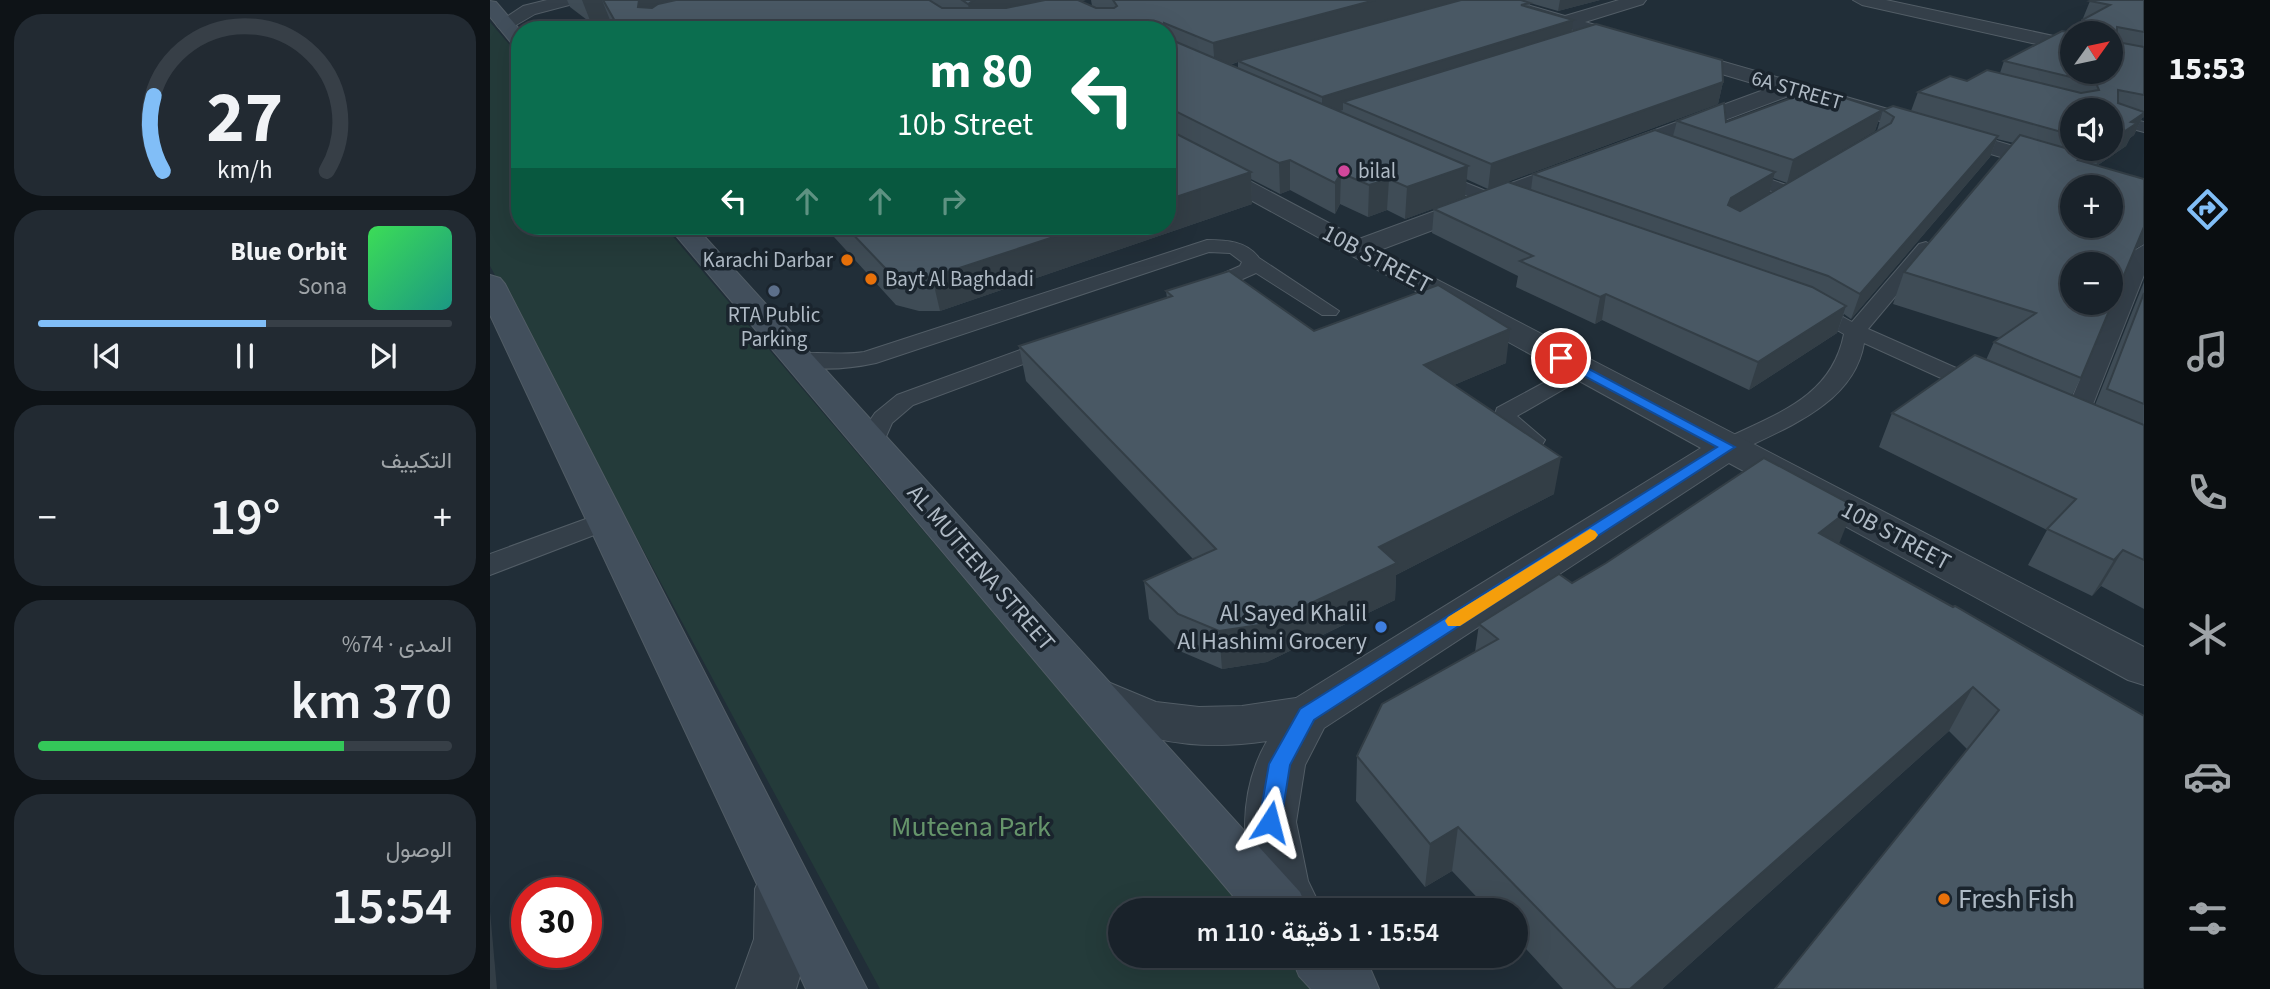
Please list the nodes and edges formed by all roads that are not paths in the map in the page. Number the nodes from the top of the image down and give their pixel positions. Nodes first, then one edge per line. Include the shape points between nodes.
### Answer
1 (491, 0) edge
2 (554, 0) edge
3 (568, 0) edge
4 (1637, 0) edge
5 (1862, 0) edge
6 (1486, 1) edge
7 (490, 6) edge
8 (1565, 22) junction
9 (505, 24) junction
10 (511, 31) edge
11 (1605, 33) junction
12 (1580, 41) edge
13 (2060, 43) edge
14 (1789, 88) junction
15 (2123, 121) edge
16 (1905, 122) edge
17 (2144, 127) edge
18 (1931, 129) edge
19 (1646, 141) junction
20 (1176, 149) edge
21 (1672, 150) edge
22 (2007, 152) junction
23 (1418, 167) edge
24 (1724, 169) edge
25 (1989, 173) edge
26 (2138, 184) edge
27 (1496, 197) junction
28 (1528, 204) edge
29 (1766, 205) edge
30 (689, 235) edge
31 (1935, 236) edge
32 (1357, 249) junction
33 (2144, 251) edge
34 (1252, 262) junction
35 (490, 284) edge
36 (1185, 296) edge
37 (1790, 299) edge
38 (1329, 311) dead end
39 (1855, 332) junction
40 (1070, 338) edge
41 (799, 360) junction
42 (1582, 369) junction
43 (1995, 394) edge
44 (2096, 438) edge
45 (872, 443) junction
46 (1728, 447) junction
47 (1549, 451) edge
48 (605, 521) junction
49 (490, 565) edge
50 (2144, 667) edge
51 (1091, 693) junction
52 (1307, 715) junction
53 (783, 880) junction
54 (1270, 898) edge
55 (1288, 898) edge
56 (1331, 968) edge
57 (766, 989) edge
58 (837, 989) edge
59 (1349, 989) edge

1 - 2 street
3 - 9 street via 529,10
4 - 8 street
5 - 13 street
6 - 8 street, 6A STREET
7 - 9 street
8 - 11 street, 6A STREET
9 - 10 street
11 - 12 lane
11 - 14 street, 6A STREET
14 - 16 street, 6A STREET
14 - 19 street
15 - 17 lane
18 - 22 street
19 - 21 lane
19 - 27 street
20 - 32 street, 10B STREET
22 - 25 lane
22 - 26 street
23 - 27 lane
24 - 29 lane via 1794,188
27 - 28 lane
27 - 32 street
30 - 41 street, AL MUTEENA STREET
31 - 39 lane
32 - 42 street, 10B STREET
33 - 44 lane via 2065,425
34 - 36 lane via 1237,277
34 - 38 lane
34 - 41 lane via 1238,249 1207,246 868,358 833,363
35 - 48 street
37 - 39 lane
39 - 43 lane
39 - 46 lane via 1848,366 1821,398
40 - 45 lane via 905,400 886,413 875,428
41 - 45 street, AL MUTEENA STREET
42 - 46 street, 10B STREET
42 - 47 lane via 1503,416
45 - 51 street, AL MUTEENA STREET
46 - 50 street, 10B STREET
46 - 52 street
48 - 49 lane
48 - 53 street
51 - 52 street via 1138,715 1192,726 1250,726
51 - 54 street, AL MUTEENA STREET
52 - 55 street via 1280,764 1270,822 1281,886
53 - 57 street via 783,939
53 - 58 street
56 - 59 street

